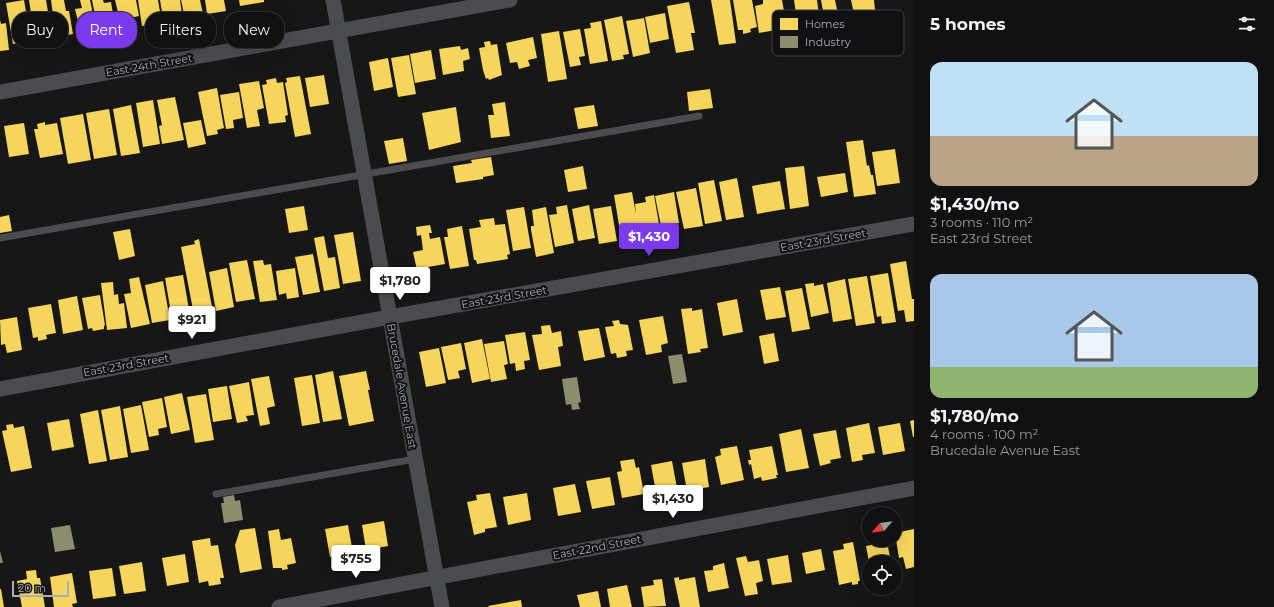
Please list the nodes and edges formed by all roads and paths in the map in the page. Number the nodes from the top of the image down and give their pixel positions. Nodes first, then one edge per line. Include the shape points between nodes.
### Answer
1 (333, 0) edge
2 (510, 0) edge
3 (338, 31) junction
4 (0, 92) edge
5 (699, 116) dead end
6 (365, 174) junction
7 (914, 224) edge
8 (0, 238) edge
9 (390, 317) junction
10 (0, 389) edge
11 (415, 459) junction
12 (914, 488) edge
13 (216, 494) dead end
14 (437, 577) junction
15 (279, 607) edge
16 (442, 607) edge

1 - 3 street, Brucedale Avenue East
2 - 3 street, East 24th Street
3 - 4 street, East 24th Street
3 - 6 street, Brucedale Avenue East
5 - 6 lane
6 - 8 lane
6 - 9 street, Brucedale Avenue East
7 - 9 street, East 23rd Street
9 - 10 street, East 23rd Street
9 - 11 street, Brucedale Avenue East
11 - 13 lane
11 - 14 street, Brucedale Avenue East
12 - 14 street, East 22nd Street
14 - 15 street, East 22nd Street
14 - 16 street, Brucedale Avenue East

